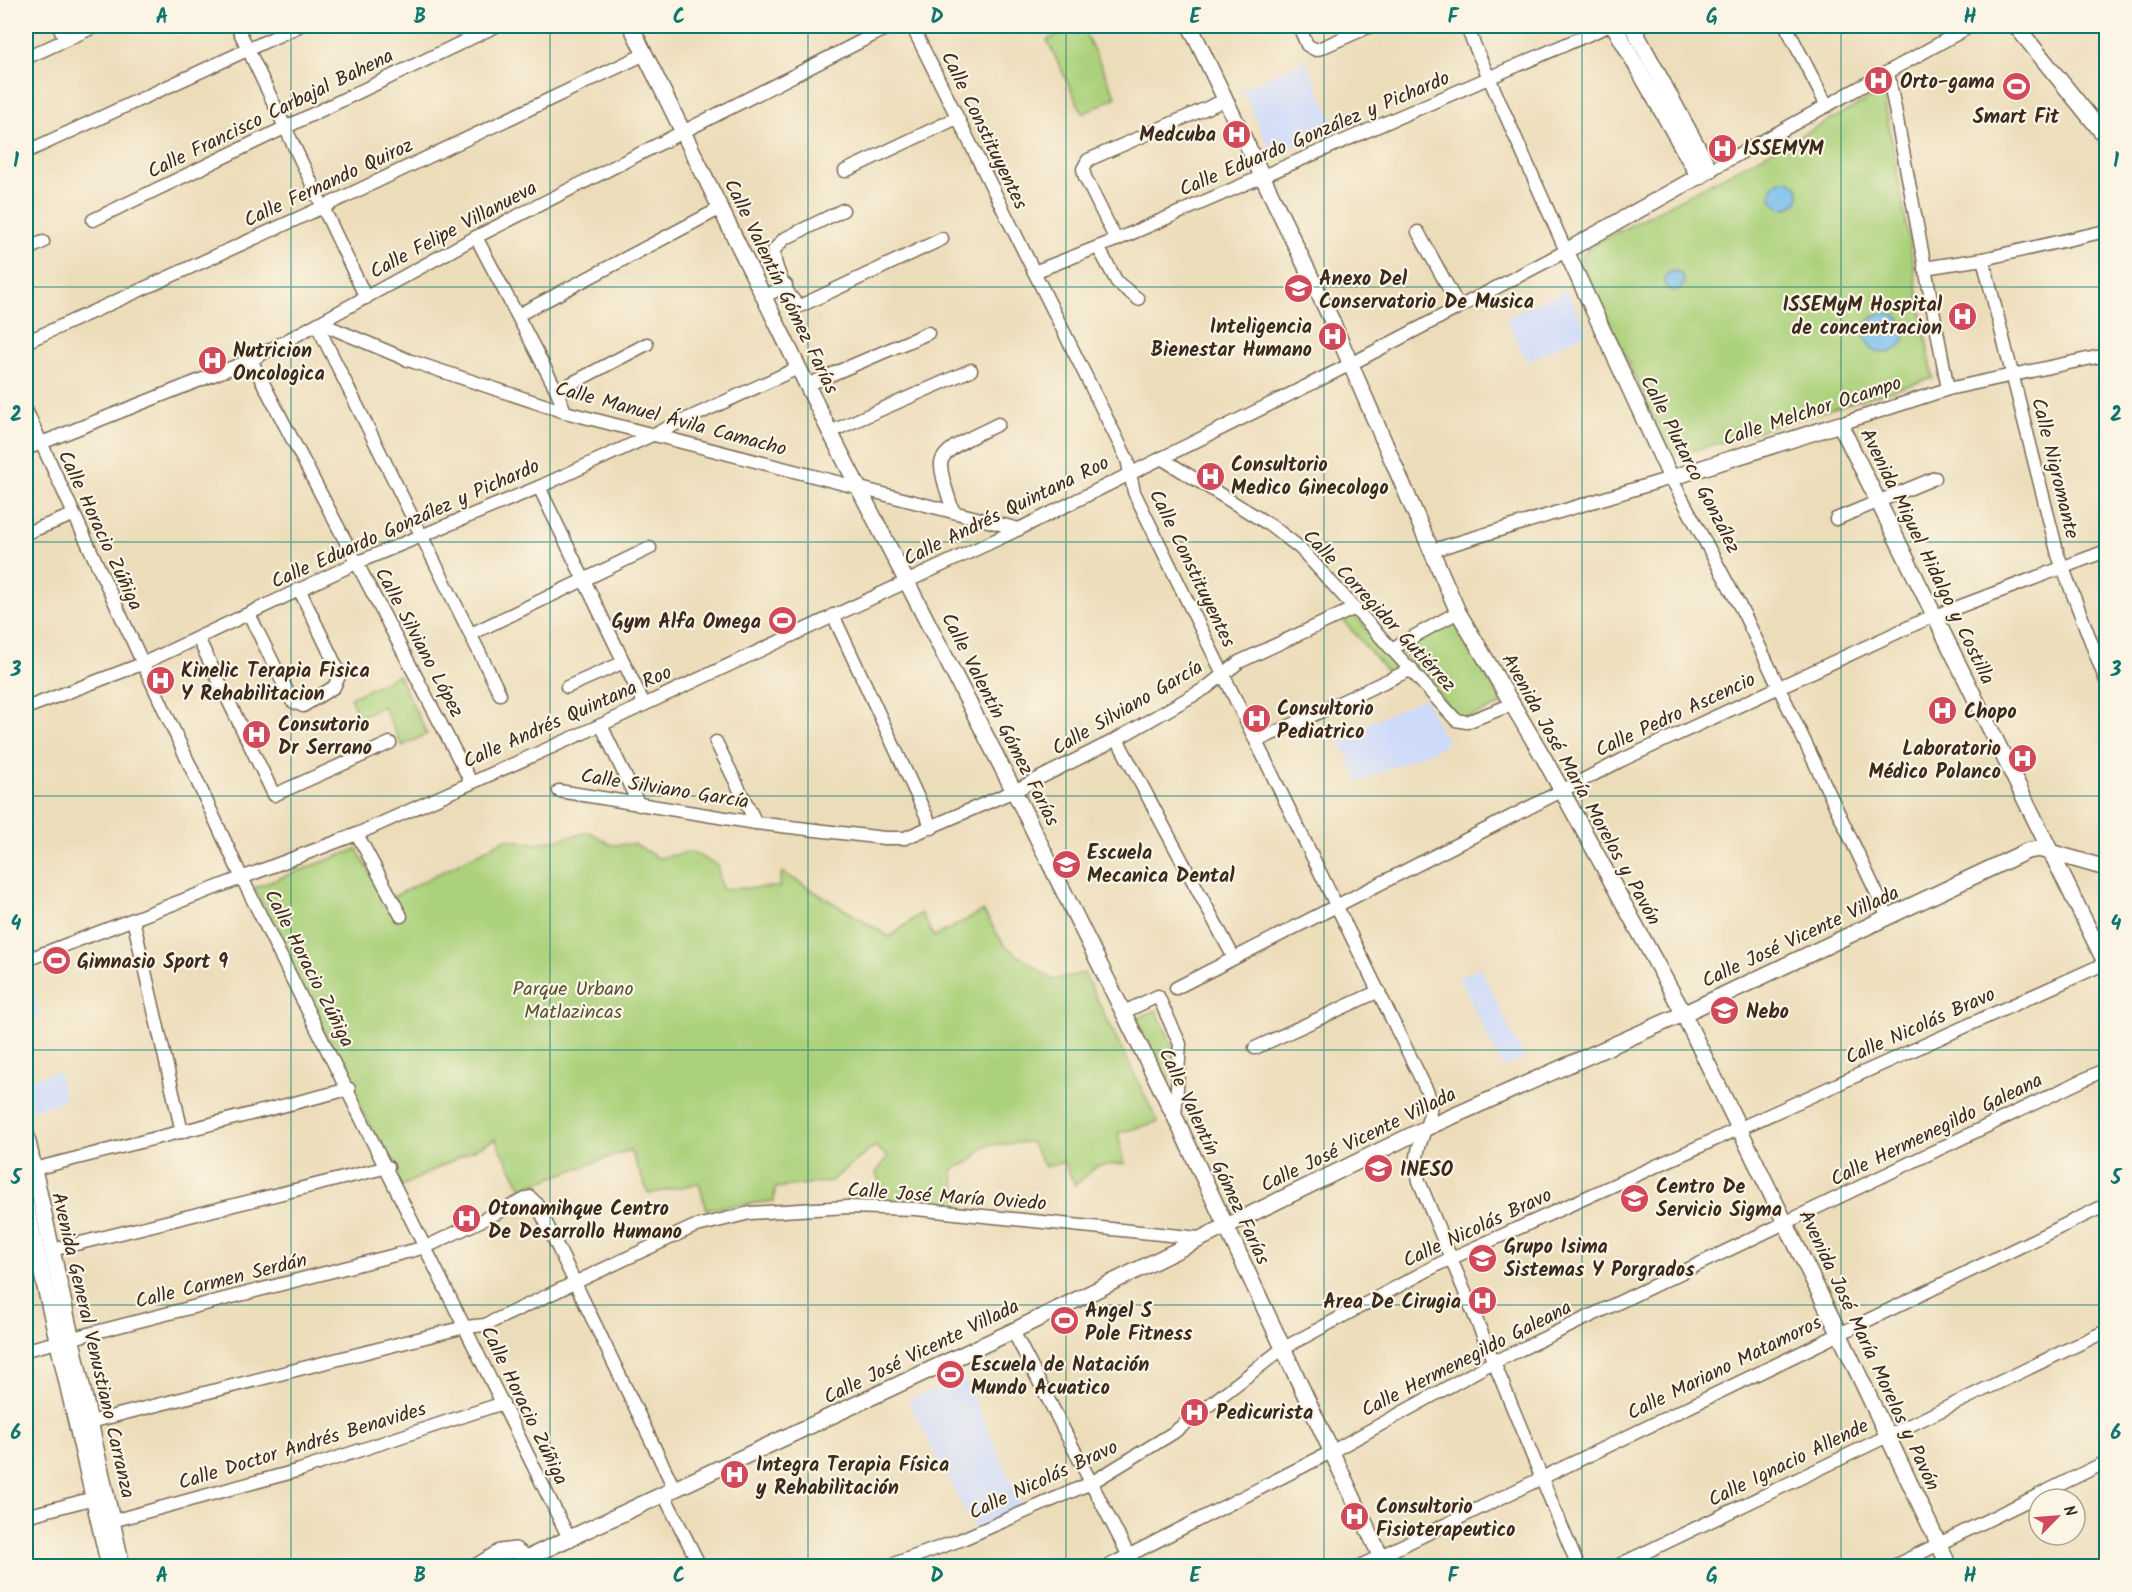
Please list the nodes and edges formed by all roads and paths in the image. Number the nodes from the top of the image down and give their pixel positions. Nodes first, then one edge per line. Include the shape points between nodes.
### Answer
1 (59, 26) edge
2 (96, 26) edge
3 (237, 26) edge
4 (299, 26) edge
5 (496, 26) edge
6 (632, 26) edge
7 (891, 26) edge
8 (912, 26) edge
9 (1190, 26) edge
10 (1299, 26) edge
11 (1371, 26) edge
12 (1466, 26) edge
13 (1608, 26) edge
14 (1614, 26) edge
15 (1632, 26) edge
16 (1786, 26) edge
17 (1971, 26) edge
18 (2020, 28) edge
19 (65, 40) junction
20 (248, 50) junction
21 (645, 54) junction
22 (26, 58) edge
23 (1888, 72) junction
24 (1490, 78) junction
25 (1225, 100) junction
26 (1827, 106) junction
27 (957, 118) junction
28 (285, 126) junction
29 (684, 131) junction
30 (2106, 137) edge
31 (26, 152) edge
32 (845, 171) dead end
33 (1704, 173) junction
34 (1262, 176) junction
35 (323, 207) junction
36 (721, 208) junction
37 (843, 210) dead end
38 (93, 220) dead end
39 (1418, 232) dead end
40 (2106, 232) edge
41 (476, 237) junction
42 (942, 239) dead end
43 (1116, 240) junction
44 (44, 242) dead end
45 (1098, 247) junction
46 (26, 250) edge
47 (1566, 251) junction
48 (1983, 260) junction
49 (1924, 268) junction
50 (1034, 272) junction
51 (786, 285) junction
52 (764, 297) junction
53 (366, 298) junction
54 (1138, 299) dead end
55 (1459, 307) junction
56 (518, 315) junction
57 (319, 324) junction
58 (928, 333) dead end
59 (26, 342) edge
60 (647, 344) dead end
61 (2106, 355) edge
62 (251, 360) junction
63 (1351, 364) junction
64 (798, 368) junction
65 (971, 370) dead end
66 (2012, 374) junction
67 (807, 386) junction
68 (1948, 389) junction
69 (557, 392) junction
70 (26, 410) edge
71 (565, 412) junction
72 (998, 424) dead end
73 (1840, 424) junction
74 (830, 432) junction
75 (655, 435) junction
76 (39, 444) junction
77 (26, 449) edge
78 (1161, 458) junction
79 (1131, 474) junction
80 (1671, 478) junction
81 (1935, 478) dead end
82 (539, 487) junction
83 (860, 487) junction
84 (1878, 502) junction
85 (953, 511) junction
86 (73, 515) junction
87 (1836, 519) dead end
88 (1018, 529) junction
89 (26, 533) edge
90 (422, 535) junction
91 (651, 548) dead end
92 (1430, 551) junction
93 (2106, 551) edge
94 (356, 563) junction
95 (2061, 567) junction
96 (584, 580) junction
97 (906, 581) junction
98 (299, 589) junction
99 (1355, 608) junction
100 (1458, 612) junction
101 (249, 615) junction
102 (833, 615) junction
103 (1934, 616) junction
104 (471, 634) junction
105 (198, 638) junction
106 (1393, 648) junction
107 (622, 663) junction
108 (142, 664) junction
109 (1412, 669) junction
110 (1223, 674) junction
111 (2106, 681) edge
112 (567, 687) dead end
113 (1780, 687) junction
114 (500, 694) dead end
115 (644, 704) junction
116 (1513, 704) junction
117 (26, 708) edge
118 (601, 725) junction
119 (1117, 739) junction
120 (1257, 741) junction
121 (716, 742) dead end
122 (390, 743) dead end
123 (471, 782) junction
124 (1562, 790) junction
125 (560, 791) dead end
126 (1014, 791) junction
127 (639, 805) junction
128 (756, 823) junction
129 (932, 828) junction
130 (357, 834) junction
131 (2050, 853) junction
132 (2106, 868) edge
133 (241, 876) junction
134 (1338, 905) junction
135 (401, 916) dead end
136 (1888, 917) junction
137 (133, 919) junction
138 (1234, 958) junction
139 (26, 960) edge
140 (2106, 963) edge
141 (1176, 988) dead end
142 (1379, 991) junction
143 (1124, 1012) junction
144 (1683, 1014) junction
145 (1256, 1048) dead end
146 (2106, 1069) edge
147 (349, 1089) junction
148 (1175, 1118) junction
149 (1740, 1128) junction
150 (1424, 1129) junction
151 (182, 1132) junction
152 (26, 1133) edge
153 (388, 1167) junction
154 (29, 1170) edge
155 (26, 1204) edge
156 (2106, 1205) edge
157 (1786, 1223) junction
158 (1225, 1225) junction
159 (1199, 1238) junction
160 (426, 1247) junction
161 (52, 1250) junction
162 (1450, 1258) junction
163 (577, 1283) junction
164 (465, 1328) junction
165 (1014, 1330) junction
166 (2106, 1331) edge
167 (1839, 1333) junction
168 (65, 1340) junction
169 (1282, 1349) junction
170 (26, 1350) edge
171 (1495, 1362) junction
172 (502, 1403) junction
173 (90, 1422) junction
174 (1887, 1435) junction
175 (1331, 1452) junction
176 (2106, 1462) edge
177 (1541, 1476) junction
178 (1091, 1483) junction
179 (670, 1493) junction
180 (94, 1498) junction
181 (26, 1516) edge
182 (112, 1521) junction
183 (570, 1540) junction
184 (1938, 1544) junction
185 (1131, 1561) edge
186 (1383, 1561) edge
187 (527, 1562) edge
188 (109, 1566) edge
189 (122, 1566) edge
190 (481, 1566) edge
191 (700, 1566) edge
192 (888, 1566) edge
193 (1108, 1566) edge
194 (1360, 1566) edge
195 (1578, 1566) edge
196 (1617, 1566) edge
197 (1894, 1566) edge
198 (1949, 1566) edge

1 - 19 street
2 - 19 street
3 - 20 street
4 - 20 street
5 - 28 street, Calle Francisco Carbajal Bahena
6 - 21 main road, Calle Valentín Gómez Farías
7 - 29 street, Calle Felipe Villanueva
8 - 27 street, Calle Constituyentes
9 - 25 main road, Avenida José María Morelos y Pavón
10 - 11 street via 1307,45 1316,50
12 - 24 street, Calle Plutarco González
13 - 24 street, Calle Eduardo González y Pichardo
14 - 33 main road
15 - 33 main road
16 - 26 street
17 - 23 street, Calle Andrés Quintana Roo
18 - 30 main road
19 - 22 street
20 - 28 street
20 - 31 street
21 - 29 main road, Calle Valentín Gómez Farías
21 - 35 street, Calle Fernando Quiroz
23 - 26 street, Calle Andrés Quintana Roo
23 - 49 street
24 - 34 street, Calle Eduardo González y Pichardo
24 - 47 street, Calle Plutarco González
25 - 34 main road, Avenida José María Morelos y Pavón
25 - 43 street via 1088,160 1083,169 1085,177
26 - 33 street, Calle Andrés Quintana Roo
27 - 32 street
27 - 50 street, Calle Constituyentes
28 - 35 street
28 - 38 street, Calle Francisco Carbajal Bahena
29 - 36 main road, Calle Valentín Gómez Farías
29 - 41 street, Calle Felipe Villanueva
33 - 47 main road, Calle Andrés Quintana Roo
34 - 43 street, Calle Eduardo González y Pichardo
34 - 63 main road, Avenida José María Morelos y Pavón
35 - 53 street
35 - 59 street, Calle Fernando Quiroz
36 - 52 main road, Calle Valentín Gómez Farías
36 - 56 street
37 - 51 street via 775,246 775,259
39 - 55 street
40 - 48 street
41 - 53 street, Calle Felipe Villanueva
41 - 56 street
42 - 51 street via 805,305 796,303
43 - 45 street, Calle Eduardo González y Pichardo
44 - 46 street
45 - 50 street, Calle Eduardo González y Pichardo
45 - 54 street via 1117,282
47 - 55 street, Calle Andrés Quintana Roo
47 - 80 main road, Calle Plutarco González
48 - 49 street
48 - 66 street, Calle Nigromante
49 - 68 street
50 - 79 street, Calle Constituyentes
51 - 52 street
52 - 64 main road, Calle Valentín Gómez Farías
53 - 57 street, Calle Felipe Villanueva
55 - 63 street, Calle Andrés Quintana Roo
56 - 69 street
57 - 62 street, Calle Felipe Villanueva
57 - 71 street, Calle Manuel Ávila Camacho via 408,360
57 - 90 street
58 - 67 street
60 - 69 street
61 - 66 street, Calle Melchor Ocampo
62 - 76 street, Calle Felipe Villanueva
62 - 94 street, Calle Silviano López
63 - 78 street, Calle Andrés Quintana Roo
63 - 92 main road, Avenida José María Morelos y Pavón
64 - 67 main road, Calle Valentín Gómez Farías
64 - 75 street, Calle Eduardo González y Pichardo
65 - 74 street
66 - 68 street, Calle Melchor Ocampo
66 - 95 street, Calle Nigromante
67 - 74 main road, Calle Valentín Gómez Farías
68 - 73 street, Calle Melchor Ocampo
69 - 71 street
70 - 76 street, Calle Horacio Zúñiga
71 - 75 street, Calle Manuel Ávila Camacho
72 - 85 street via 942,457 941,468
73 - 80 main road, Calle Melchor Ocampo
73 - 84 main road, Avenida Miguel Hidalgo y Costilla
74 - 83 main road, Calle Valentín Gómez Farías
75 - 82 street, Calle Eduardo González y Pichardo
75 - 83 street, Calle Manuel Ávila Camacho
76 - 77 street, Calle Felipe Villanueva
76 - 86 street, Calle Horacio Zúñiga
78 - 79 street, Calle Andrés Quintana Roo
78 - 99 street, Calle Corregidor Gutiérrez via 1273,527 1308,556
79 - 88 street, Calle Andrés Quintana Roo
79 - 110 street, Calle Constituyentes via 1134,492
80 - 92 street, Calle Melchor Ocampo
80 - 113 street, Calle Plutarco González
81 - 84 street
82 - 90 street, Calle Eduardo González y Pichardo
82 - 96 street
83 - 85 street, Calle Manuel Ávila Camacho
83 - 97 main road, Calle Valentín Gómez Farías
84 - 87 street
84 - 103 main road, Avenida Miguel Hidalgo y Costilla
85 - 88 street, Calle Manuel Ávila Camacho
86 - 89 street
86 - 108 street, Calle Horacio Zúñiga
88 - 97 street, Calle Andrés Quintana Roo
90 - 94 street, Calle Eduardo González y Pichardo
90 - 104 street
91 - 96 street
92 - 100 main road, Avenida José María Morelos y Pavón
93 - 95 street, Calle Pedro Ascencio
94 - 98 street, Calle Eduardo González y Pichardo
94 - 123 street, Calle Silviano López
95 - 103 street, Calle Pedro Ascencio
95 - 111 street, Calle Nigromante
96 - 104 street
96 - 107 street
97 - 102 street, Calle Andrés Quintana Roo
97 - 126 main road, Calle Valentín Gómez Farías
98 - 101 street, Calle Eduardo González y Pichardo
98 - 101 street via 340,674 334,687 303,706 292,701
99 - 106 street, Calle Corregidor Gutiérrez
99 - 110 street, Calle Silviano García via 1248,657
100 - 106 street
100 - 116 main road, Avenida José María Morelos y Pavón
101 - 105 street, Calle Eduardo González y Pichardo
102 - 115 street, Calle Andrés Quintana Roo
102 - 129 street
103 - 113 street, Calle Pedro Ascencio
103 - 131 main road, Avenida Miguel Hidalgo y Costilla
104 - 114 street
105 - 108 street, Calle Eduardo González y Pichardo
105 - 122 street via 274,795
106 - 109 street, Calle Corregidor Gutiérrez
107 - 112 street
107 - 115 street
108 - 117 street, Calle Eduardo González y Pichardo
108 - 133 street, Calle Horacio Zúñiga
109 - 116 street, Calle Corregidor Gutiérrez via 1458,722
109 - 120 street
110 - 119 street, Calle Silviano García via 1206,688
110 - 120 street, Calle Constituyentes
113 - 124 street, Calle Pedro Ascencio
113 - 136 street, Calle Plutarco González
115 - 118 street, Calle Andrés Quintana Roo
116 - 124 main road, Avenida José María Morelos y Pavón
118 - 123 street, Calle Andrés Quintana Roo
118 - 127 street
119 - 126 street, Calle Silviano García
119 - 138 street
120 - 134 street, Calle Constituyentes
121 - 128 street
123 - 130 street, Calle Andrés Quintana Roo
124 - 134 street, Calle Pedro Ascencio
124 - 144 main road, Avenida José María Morelos y Pavón
125 - 127 street, Calle Silviano García
126 - 129 street, Calle Silviano García
126 - 143 main road, Calle Valentín Gómez Farías
127 - 128 street, Calle Silviano García
128 - 129 street, Calle Silviano García via 884,838 905,838
130 - 133 street, Calle Andrés Quintana Roo
130 - 135 street
131 - 132 main road, Calle José Vicente Villada
131 - 136 main road, Calle José Vicente Villada via 2039,849 2027,851
131 - 140 main road, Avenida Miguel Hidalgo y Costilla
133 - 137 street, Calle Andrés Quintana Roo
133 - 147 street, Calle Horacio Zúñiga
134 - 138 street, Calle Pedro Ascencio
134 - 142 street, Calle Constituyentes
136 - 144 main road, Calle José Vicente Villada
137 - 139 street, Calle Andrés Quintana Roo
137 - 151 street
138 - 141 street, Calle Pedro Ascencio
140 - 149 street, Calle Nicolás Bravo
142 - 145 street
142 - 150 street, Calle Constituyentes via 1431,1101 1431,1116
143 - 148 main road, Calle Valentín Gómez Farías
143 - 148 street via 1158,996 1180,1044
144 - 149 main road, Avenida José María Morelos y Pavón
144 - 150 main road, Calle José Vicente Villada
146 - 157 street, Calle Hermenegildo Galeana
147 - 151 street
147 - 153 street, Calle Horacio Zúñiga
148 - 158 main road, Calle Valentín Gómez Farías
149 - 157 main road, Avenida José María Morelos y Pavón
149 - 162 street, Calle Nicolás Bravo
150 - 158 main road, Calle José Vicente Villada
150 - 162 street, Calle Constituyentes via 1416,1151 1416,1169
151 - 154 street
152 - 154 main road, Avenida General Venustiano Carranza
153 - 160 street, Calle Horacio Zúñiga
153 - 161 street
154 - 161 main road, Avenida General Venustiano Carranza
155 - 168 main road, Avenida General Venustiano Carranza
156 - 167 street, Calle Mariano Matamoros
157 - 167 main road, Avenida José María Morelos y Pavón
157 - 171 street, Calle Hermenegildo Galeana
158 - 159 main road, Calle José Vicente Villada
158 - 169 main road, Calle Valentín Gómez Farías
159 - 163 street, Calle José María Oviedo via 916,1209 772,1210 734,1215 693,1227
159 - 165 main road, Calle José Vicente Villada
160 - 163 street, Calle Carmen Serdán via 530,1197
160 - 164 street, Calle Horacio Zúñiga
160 - 168 street, Calle Carmen Serdán
161 - 168 main road, Avenida General Venustiano Carranza
162 - 169 street, Calle Nicolás Bravo
162 - 171 street, Calle Constituyentes
163 - 164 street, Calle José María Oviedo via 485,1325
163 - 179 street
164 - 172 street, Calle Horacio Zúñiga
164 - 173 street, Calle José María Oviedo
165 - 178 street
165 - 179 main road, Calle José Vicente Villada
166 - 174 street, Calle Ignacio Allende
167 - 174 main road, Avenida José María Morelos y Pavón
167 - 177 street, Calle Mariano Matamoros
168 - 170 street, Calle Carmen Serdán
168 - 173 main road, Avenida General Venustiano Carranza
168 - 180 main road, Avenida General Venustiano Carranza
169 - 175 main road, Calle Valentín Gómez Farías
169 - 178 street, Calle Nicolás Bravo via 1173,1432
171 - 175 street, Calle Hermenegildo Galeana
171 - 177 street, Calle Constituyentes
172 - 182 street, Calle Doctor Andrés Benavides via 300,1470
172 - 183 street, Calle Horacio Zúñiga
173 - 182 main road, Avenida General Venustiano Carranza
174 - 184 main road, Avenida José María Morelos y Pavón
174 - 196 street, Calle Ignacio Allende
175 - 185 street, Calle Hermenegildo Galeana
175 - 186 main road, Calle Valentín Gómez Farías
176 - 184 street
177 - 186 street, Calle Mariano Matamoros
177 - 195 street, Calle Constituyentes
178 - 185 street
178 - 192 street, Calle Nicolás Bravo via 960,1540
179 - 183 main road, Calle José Vicente Villada
179 - 191 street
180 - 181 street
180 - 188 main road, Avenida General Venustiano Carranza
182 - 189 main road, Avenida General Venustiano Carranza
183 - 187 main road, Calle José Vicente Villada
184 - 197 street
184 - 198 main road, Avenida José María Morelos y Pavón
185 - 193 street, Calle Hermenegildo Galeana
186 - 194 street, Calle Mariano Matamoros
187 - 190 main road via 519,1551 507,1551 492,1556

